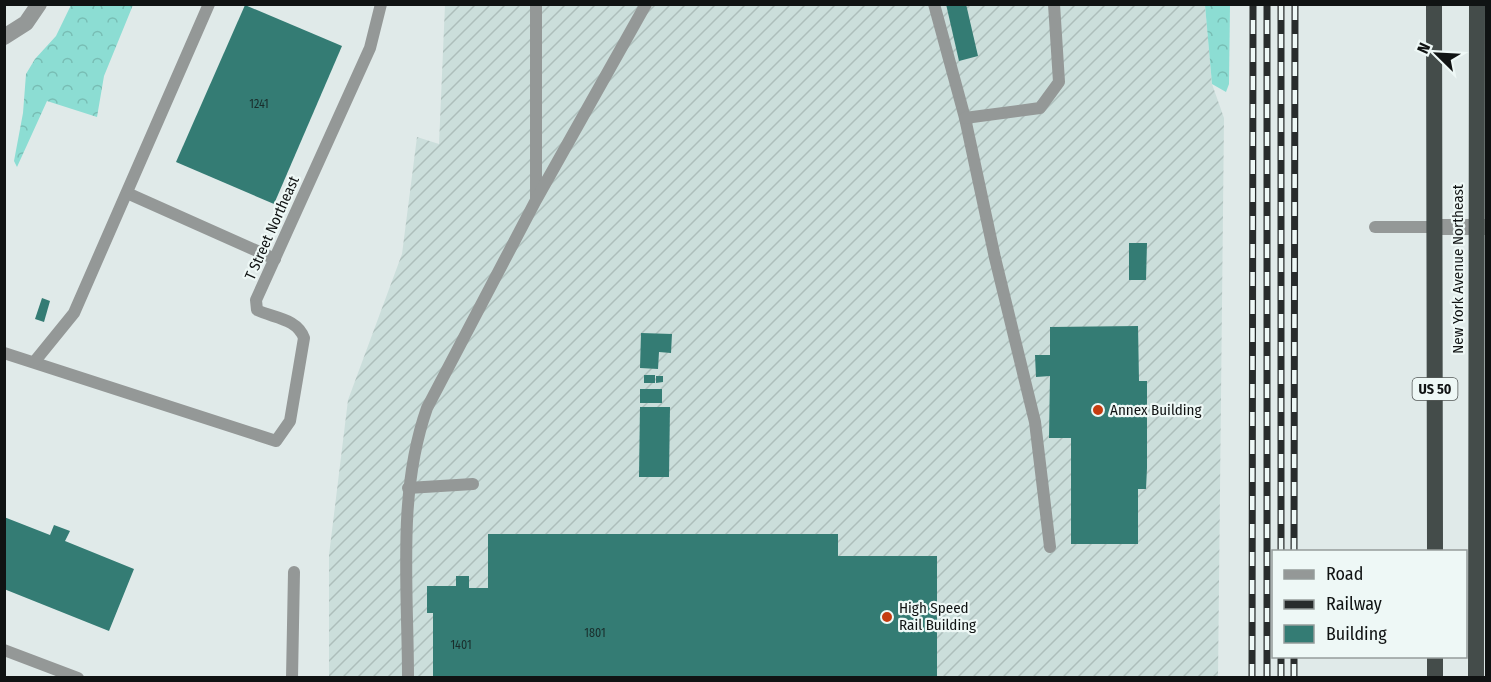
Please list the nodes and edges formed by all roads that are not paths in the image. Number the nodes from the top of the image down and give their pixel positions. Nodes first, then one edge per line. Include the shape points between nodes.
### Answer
1 (39, 4) edge
2 (209, 4) edge
3 (381, 4) edge
4 (536, 4) edge
5 (646, 4) edge
6 (934, 4) edge
7 (1054, 4) edge
8 (1434, 4) edge
9 (1477, 4) edge
10 (4, 37) edge
11 (965, 118) junction
12 (127, 193) junction
13 (536, 200) junction
14 (1375, 227) dead end
15 (1435, 227) junction
16 (1481, 227) edge
17 (275, 259) junction
18 (4, 353) edge
19 (35, 361) junction
20 (473, 484) dead end
21 (408, 488) junction
22 (1050, 547) dead end
23 (1435, 550) edge
24 (294, 572) dead end
25 (4, 650) edge
26 (1435, 658) edge
27 (78, 678) edge
28 (292, 678) edge
29 (408, 678) edge
30 (1435, 678) edge
31 (1476, 678) edge

1 - 10 street via 26,23
2 - 12 lane
3 - 17 lane, T Street Northeast via 370,48
4 - 13 lane
5 - 13 lane
6 - 11 lane
7 - 11 lane via 1059,82 1040,108
8 - 15 highway, New York Avenue Northeast / US 50
9 - 16 highway, New York Avenue Northeast / US 50
11 - 22 lane via 994,258 1035,422
12 - 17 lane
12 - 19 lane via 74,313
13 - 21 lane via 428,408 416,441
14 - 15 lane
15 - 16 street
15 - 23 highway, New York Avenue Northeast / US 50
16 - 31 highway, New York Avenue Northeast / US 50
17 - 19 lane, T Street Northeast via 256,300 257,310 291,322 300,328 304,338 290,421 276,441
18 - 19 lane
20 - 21 lane
21 - 29 lane
24 - 28 lane
25 - 27 lane
26 - 30 highway

